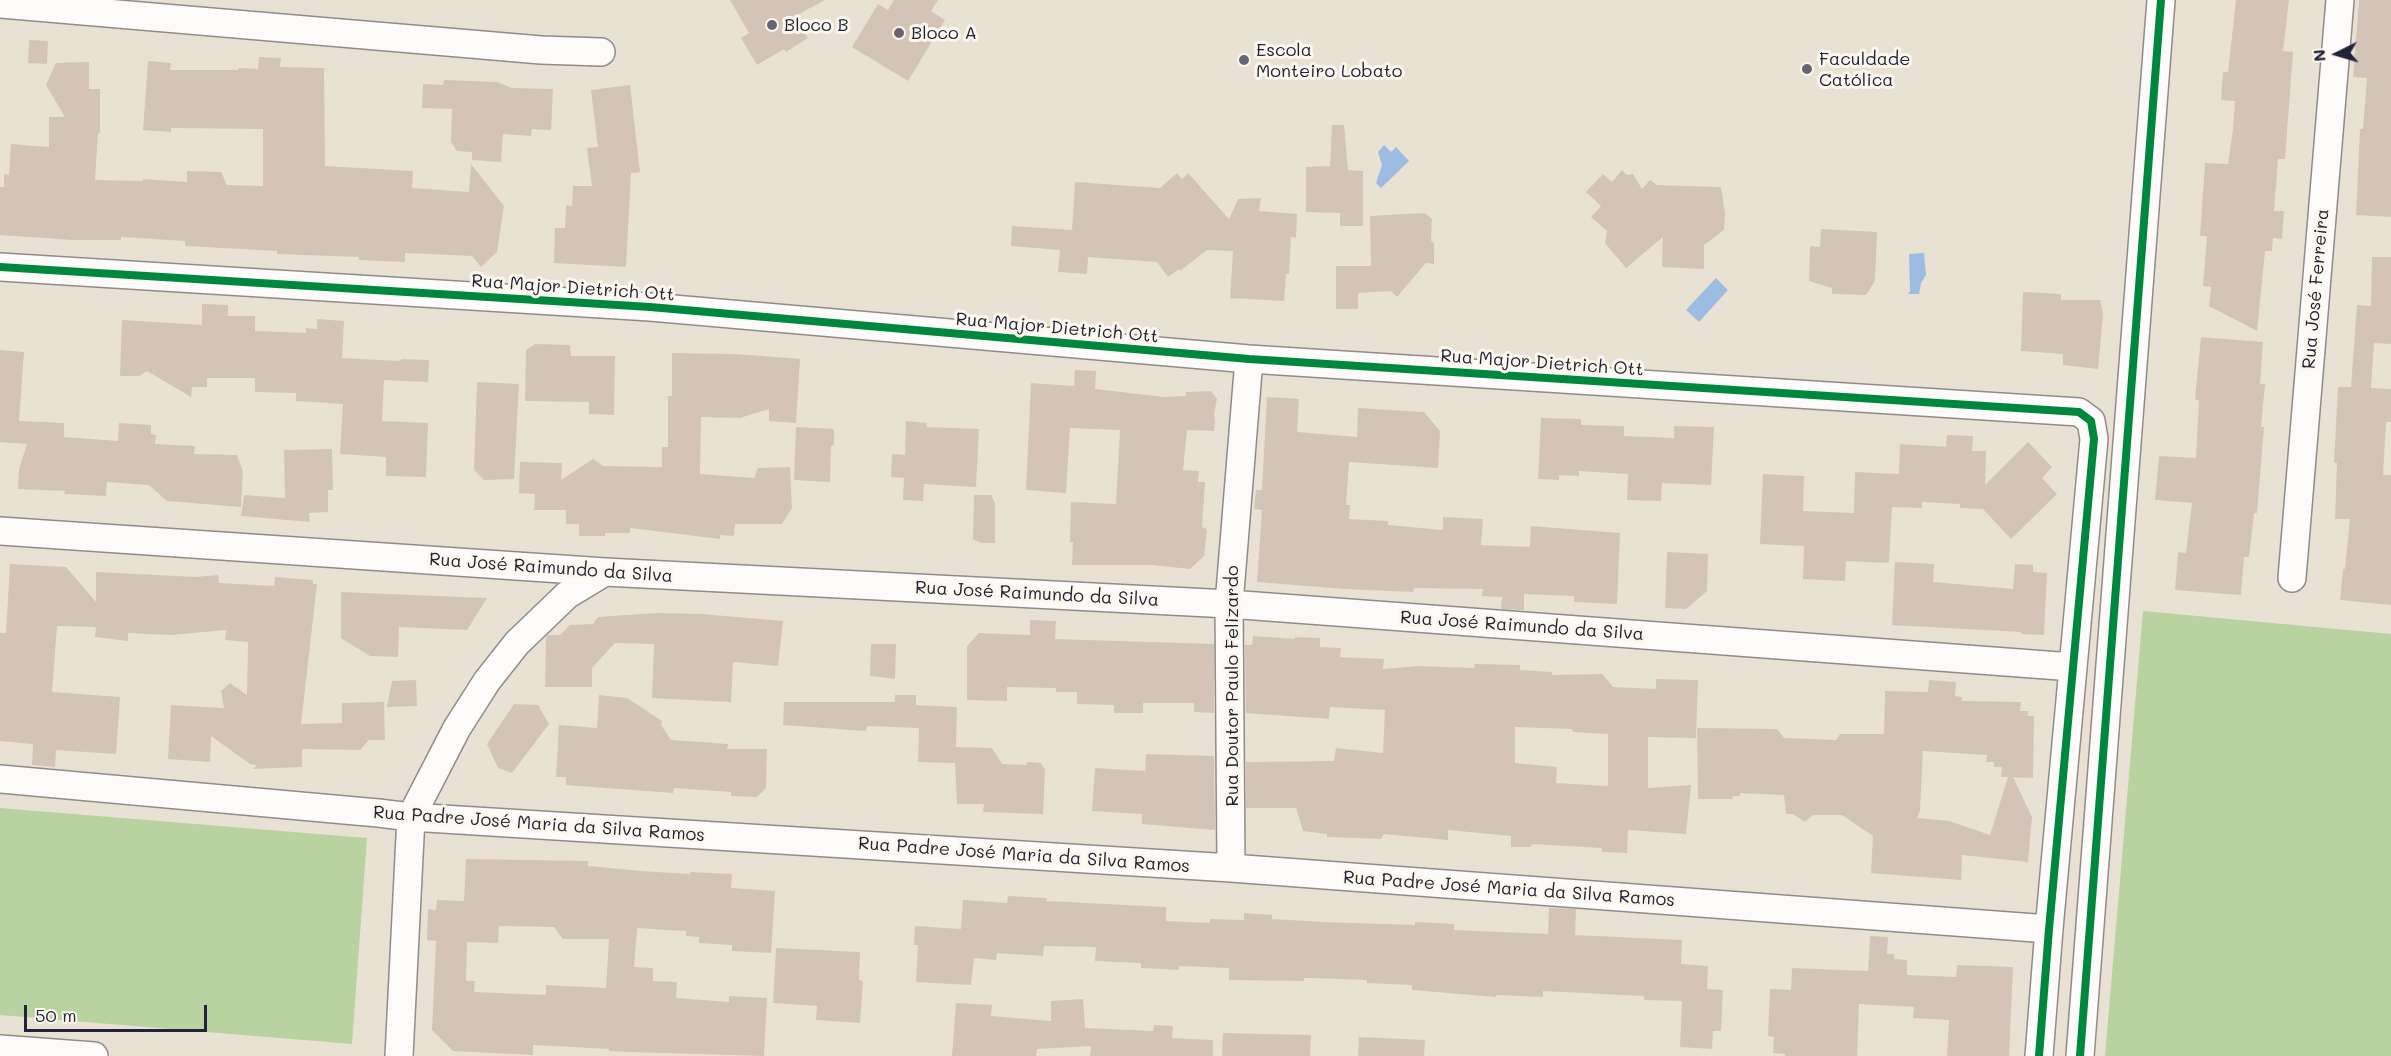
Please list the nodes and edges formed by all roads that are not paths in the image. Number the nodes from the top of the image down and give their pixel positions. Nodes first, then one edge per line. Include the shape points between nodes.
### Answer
1 (2161, 0) edge
2 (2340, 0) edge
3 (0, 4) edge
4 (601, 52) dead end
5 (0, 267) edge
6 (1249, 360) junction
7 (0, 531) edge
8 (605, 572) junction
9 (2292, 578) dead end
10 (1229, 604) junction
11 (2073, 667) junction
12 (0, 779) edge
13 (411, 817) junction
14 (1231, 868) junction
15 (2049, 929) junction
16 (0, 1049) edge
17 (94, 1056) edge
18 (399, 1056) edge
19 (2039, 1056) edge
20 (2080, 1056) edge

1 - 20 street
2 - 9 street, Rua José Ferreira
3 - 4 street
5 - 6 street, Rua Major Dietrich Ott via 650,307
6 - 10 street, Rua Doutor Paulo Felizardo
6 - 11 street, Rua Major Dietrich Ott via 2079,412 2091,421 2094,439
7 - 8 street, Rua José Raimundo da Silva
8 - 10 street, Rua José Raimundo da Silva
8 - 13 street via 567,595 517,643 492,674 457,728
10 - 11 street, Rua José Raimundo da Silva
10 - 14 street, Rua Doutor Paulo Felizardo
11 - 15 street
12 - 13 street, Rua Padre José Maria da Silva Ramos
13 - 14 street, Rua Padre José Maria da Silva Ramos
13 - 18 street
14 - 15 street, Rua Padre José Maria da Silva Ramos
15 - 19 street
16 - 17 street

